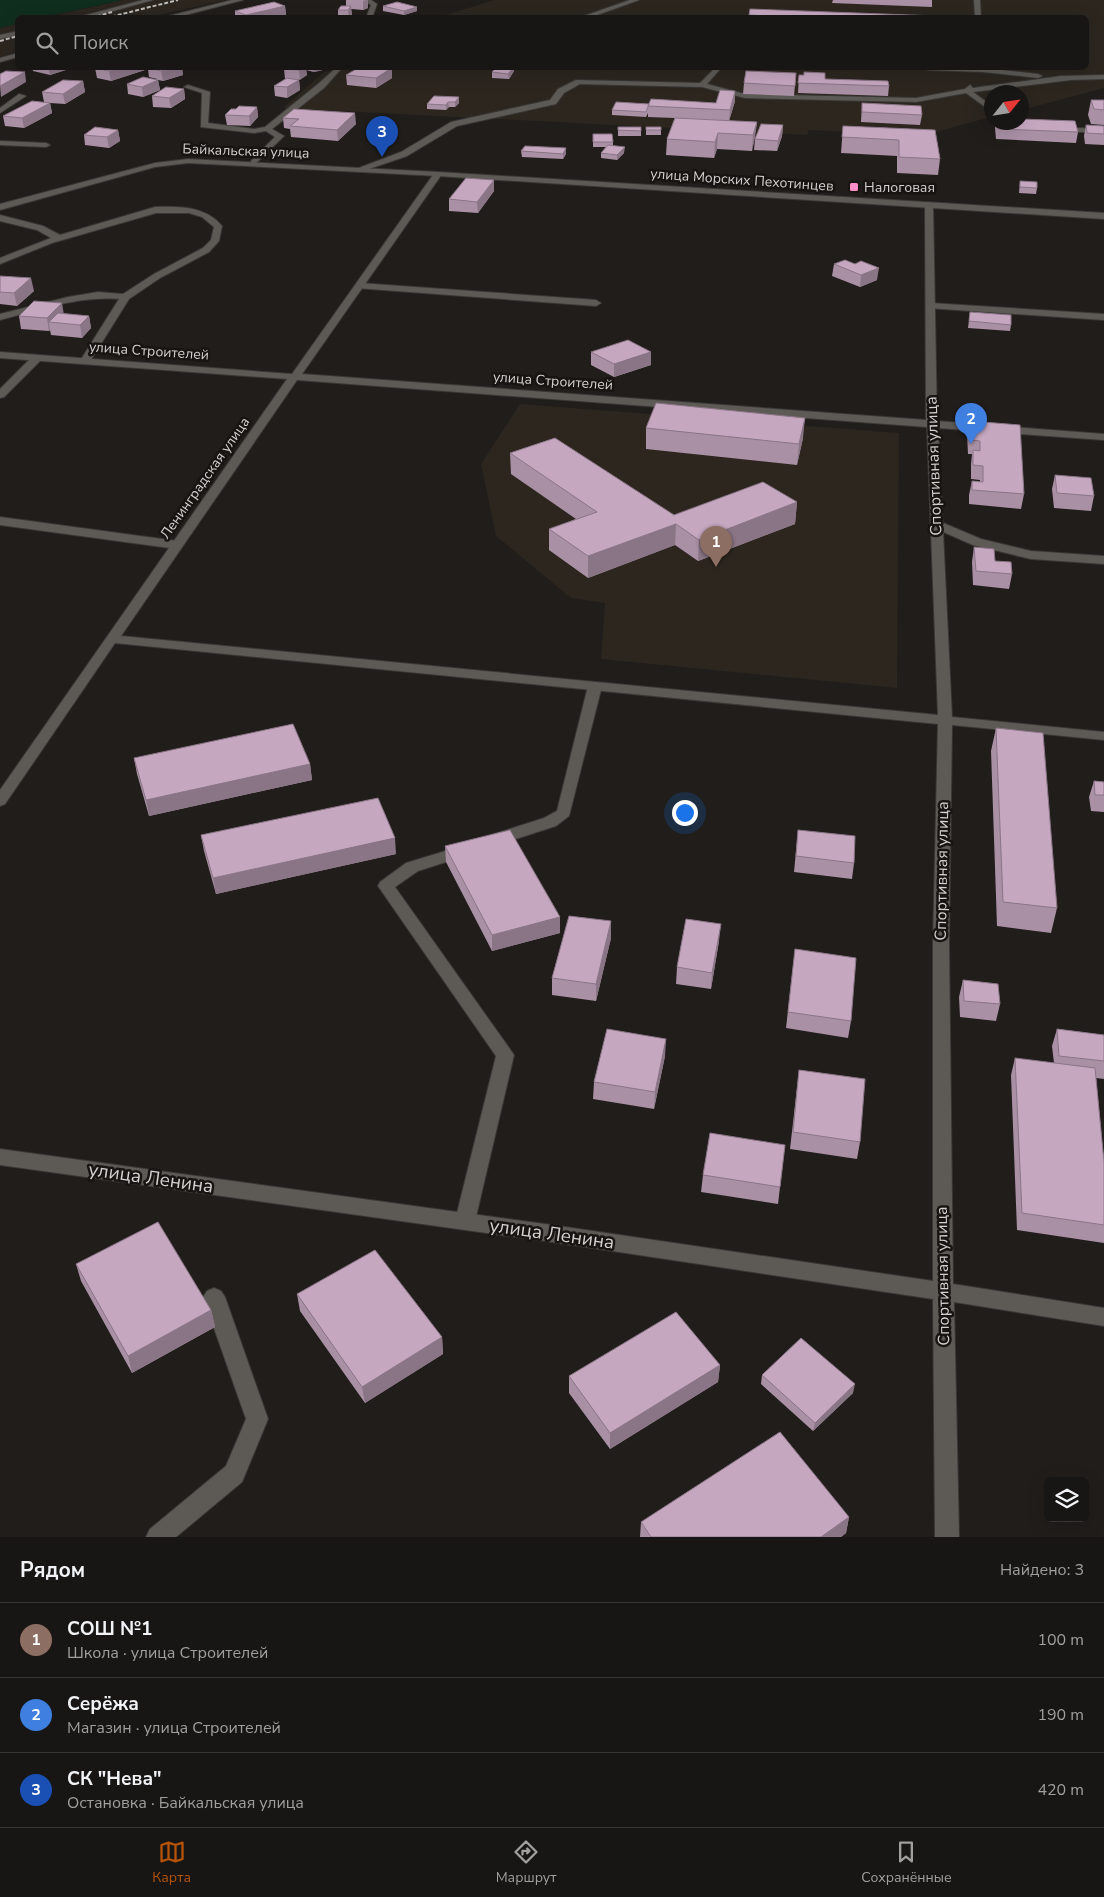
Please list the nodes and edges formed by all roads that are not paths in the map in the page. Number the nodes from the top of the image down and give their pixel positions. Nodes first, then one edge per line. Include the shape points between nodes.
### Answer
1 (150, 0) edge
2 (240, 0) edge
3 (367, 0) edge
4 (636, 0) edge
5 (977, 0) edge
6 (90, 15) edge
7 (177, 15) edge
8 (369, 15) edge
9 (590, 15) edge
10 (978, 15) edge
11 (15, 34) edge
12 (0, 38) edge
13 (15, 56) edge
14 (0, 60) edge
15 (337, 70) edge
16 (716, 70) edge
17 (982, 70) edge
18 (991, 70) edge
19 (1104, 76) edge
20 (978, 77) dead end
21 (1070, 78) junction
22 (973, 84) dead end
23 (702, 85) junction
24 (188, 87) dead end
25 (967, 91) junction
26 (22, 96) dead end
27 (984, 104) edge
28 (0, 110) edge
29 (1051, 128) edge
30 (267, 130) junction
31 (1104, 131) edge
32 (0, 143) edge
33 (46, 145) dead end
34 (254, 163) junction
35 (360, 170) junction
36 (438, 174) junction
37 (929, 206) junction
38 (0, 207) edge
39 (1104, 216) edge
40 (0, 218) edge
41 (60, 238) junction
42 (0, 261) edge
43 (358, 286) junction
44 (125, 297) junction
45 (596, 303) dead end
46 (930, 306) junction
47 (0, 317) edge
48 (1104, 317) edge
49 (0, 355) edge
50 (37, 358) junction
51 (85, 361) junction
52 (295, 377) junction
53 (0, 395) edge
54 (932, 424) junction
55 (1104, 437) edge
56 (0, 520) edge
57 (936, 524) junction
58 (177, 545) junction
59 (1104, 560) edge
60 (112, 639) junction
61 (595, 686) junction
62 (945, 720) junction
63 (1104, 736) edge
64 (0, 801) edge
65 (0, 1157) edge
66 (465, 1222) junction
67 (943, 1291) junction
68 (214, 1297) dead end
69 (1104, 1317) edge
70 (158, 1537) edge
71 (947, 1537) edge

1 - 6 street
2 - 7 street
3 - 8 street via 374,4
4 - 9 street
5 - 10 street
11 - 12 street
13 - 14 street
15 - 30 street
16 - 23 street
17 - 20 street
18 - 21 street
19 - 21 street
21 - 25 street
22 - 25 street
23 - 25 street via 745,96 916,100
23 - 35 street via 579,82 560,91 552,102 454,124 404,154
24 - 30 street via 206,92 204,125
25 - 27 street
26 - 28 street
29 - 31 street
30 - 34 street via 280,136
32 - 33 street
34 - 35 street, Байкальская улица
34 - 38 street, Байкальская улица via 188,161 156,165
35 - 36 street, Байкальская улица
36 - 37 street, улица Морских Пехотинцев
36 - 43 street, Ленинградская улица
37 - 39 street, улица Морских Пехотинцев
37 - 46 street, Спортивная улица
40 - 41 street via 40,228
41 - 42 street
41 - 44 street via 172,208 200,213 218,226 215,241 206,250
43 - 45 street
43 - 52 street, Ленинградская улица
44 - 47 street via 98,295
44 - 51 street
46 - 48 street
46 - 54 street, Спортивная улица
49 - 50 street, улица Строителей
50 - 51 street, улица Строителей
50 - 53 street
51 - 52 street, улица Строителей
52 - 54 street, улица Строителей
52 - 58 street, Ленинградская улица
54 - 55 street, улица Строителей
54 - 57 street, Спортивная улица
56 - 58 street
57 - 59 street via 977,542 1031,555
57 - 62 street, Спортивная улица
58 - 60 street, Ленинградская улица
60 - 61 street
60 - 64 street, Ленинградская улица
61 - 62 street
61 - 66 street via 564,813 550,822 412,867 386,886 505,1056
62 - 63 street
62 - 67 street, Спортивная улица via 941,942
65 - 66 street, улица Ленина
66 - 67 street, улица Ленина
67 - 69 street, улица Ленина
67 - 71 street, Спортивная улица
68 - 70 street via 257,1419 234,1474

